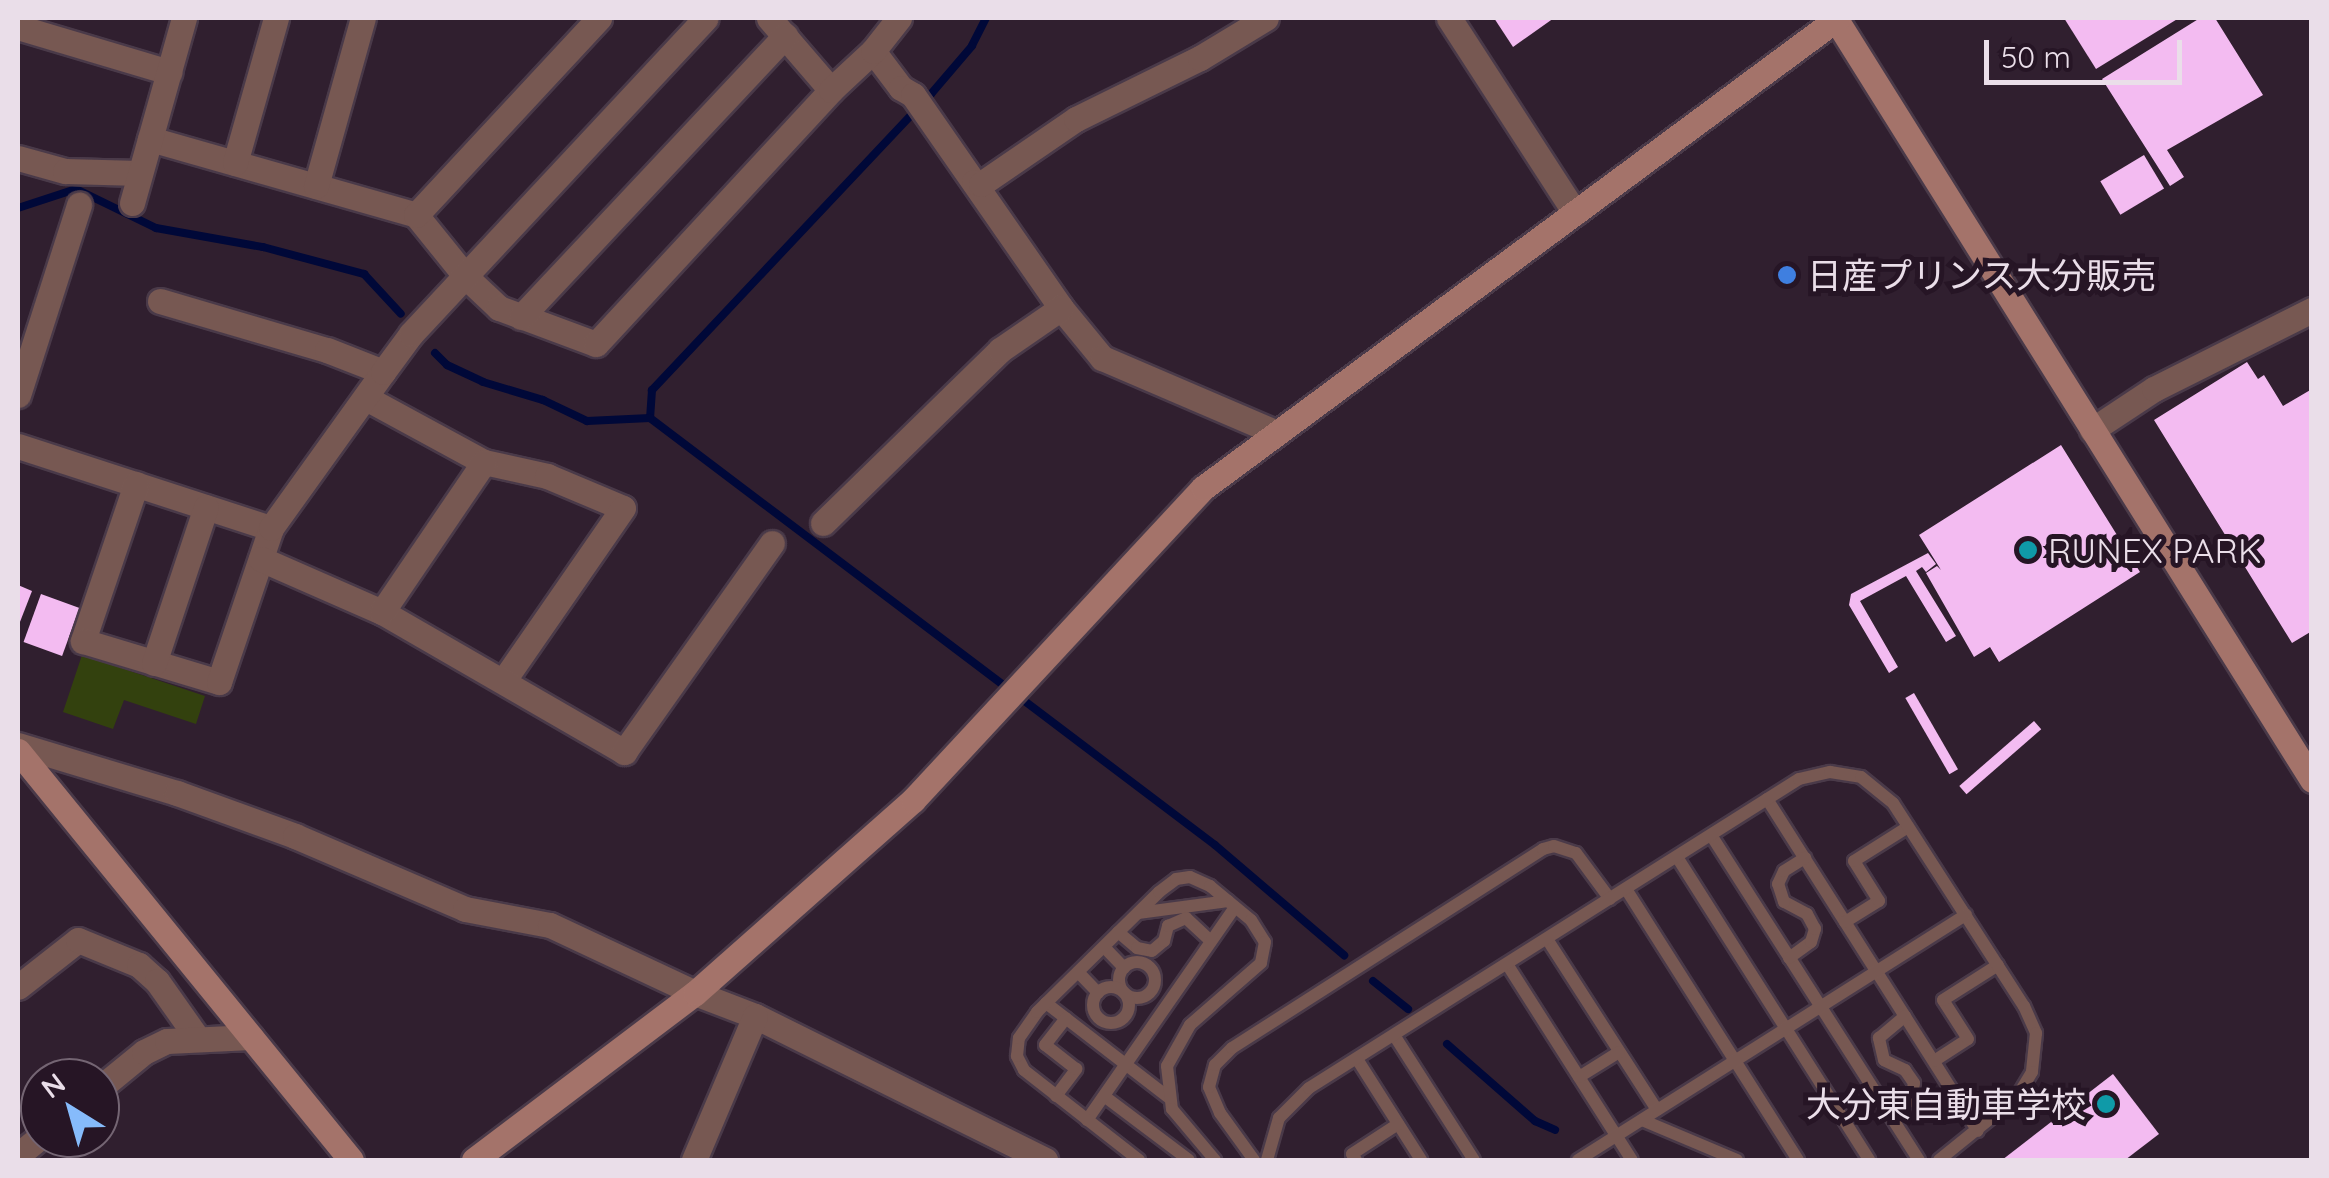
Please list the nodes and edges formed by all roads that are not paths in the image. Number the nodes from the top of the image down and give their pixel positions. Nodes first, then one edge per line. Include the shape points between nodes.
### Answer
1 (184, 18) edge
2 (276, 18) edge
3 (364, 18) edge
4 (599, 18) edge
5 (706, 18) edge
6 (899, 18) edge
7 (1266, 18) edge
8 (1449, 18) edge
9 (1836, 18) edge
10 (777, 27) edge
11 (18, 28) edge
12 (872, 52) junction
13 (169, 72) junction
14 (831, 90) junction
15 (150, 139) junction
16 (18, 158) edge
17 (235, 164) junction
18 (140, 173) junction
19 (974, 182) junction
20 (316, 186) junction
21 (132, 203) dead end
22 (78, 205) dead end
23 (1575, 213) junction
24 (416, 215) junction
25 (466, 277) junction
26 (160, 301) dead end
27 (1060, 308) junction
28 (2312, 310) edge
29 (521, 317) junction
30 (382, 372) junction
31 (18, 394) edge
32 (366, 398) junction
33 (2092, 430) junction
34 (1277, 433) junction
35 (18, 446) edge
36 (484, 462) junction
37 (136, 484) junction
38 (206, 506) junction
39 (823, 523) dead end
40 (271, 528) junction
41 (772, 543) dead end
42 (261, 559) junction
43 (382, 612) junction
44 (154, 664) junction
45 (504, 680) junction
46 (18, 748) edge
47 (2312, 780) edge
48 (1767, 799) junction
49 (1908, 827) junction
50 (1711, 835) junction
51 (1677, 856) junction
52 (1804, 858) junction
53 (1626, 889) junction
54 (1610, 898) junction
55 (1231, 904) junction
56 (1138, 913) junction
57 (1966, 915) junction
58 (1845, 922) junction
59 (1118, 932) junction
60 (1547, 938) junction
61 (1211, 941) junction
62 (1104, 947) junction
63 (1789, 958) junction
64 (1506, 964) junction
65 (1998, 965) junction
66 (1124, 968) junction
67 (1877, 971) junction
68 (1078, 972) junction
69 (18, 986) edge
70 (1098, 992) junction
71 (1123, 992) junction
72 (695, 994) junction
73 (1046, 1003) junction
74 (1820, 1007) junction
75 (755, 1016) junction
76 (1905, 1016) junction
77 (1066, 1018) junction
78 (1786, 1029) junction
79 (1394, 1035) junction
80 (196, 1036) junction
81 (251, 1037) junction
82 (1619, 1052) junction
83 (1356, 1059) junction
84 (1735, 1061) junction
85 (1934, 1061) junction
86 (1126, 1064) junction
87 (120, 1072) edge
88 (1579, 1077) junction
89 (1056, 1096) junction
90 (1104, 1096) junction
91 (1168, 1097) junction
92 (1657, 1110) junction
93 (1890, 1115) junction
94 (1087, 1120) junction
95 (1642, 1120) junction
96 (1398, 1124) junction
97 (1978, 1131) junction
98 (1616, 1136) junction
99 (351, 1160) edge
100 (474, 1160) edge
101 (694, 1160) edge
102 (1045, 1160) edge
103 (1139, 1160) edge
104 (1189, 1160) edge
105 (1216, 1160) edge
106 (1254, 1160) edge
107 (1267, 1160) edge
108 (1356, 1160) edge
109 (1421, 1160) edge
110 (1474, 1160) edge
111 (1578, 1160) edge
112 (1632, 1160) edge
113 (1736, 1160) edge
114 (1798, 1160) edge
115 (1870, 1160) edge
116 (1918, 1160) edge
117 (1939, 1160) edge

1 - 13 street
2 - 17 street
3 - 20 street
4 - 24 street
5 - 25 street
6 - 12 street
7 - 19 street via 1092,110 981,184
8 - 23 street
9 - 23 street
9 - 33 street
10 - 14 street
10 - 29 street
11 - 13 street
12 - 14 street
12 - 19 street via 921,106
13 - 15 street
14 - 29 street via 596,344
15 - 17 street
15 - 18 street
16 - 18 street via 66,171
17 - 20 street
18 - 21 street
19 - 27 street
20 - 24 street
22 - 31 street
23 - 34 street
24 - 25 street
25 - 29 street via 499,308
25 - 30 street
26 - 30 street
27 - 34 street via 1102,358
27 - 39 street via 1000,350
28 - 33 street via 2154,389
30 - 32 street
32 - 36 street
32 - 40 street
33 - 47 street
34 - 72 street via 1189,502 913,800
35 - 37 street
36 - 43 street
36 - 45 street via 547,476 623,508
37 - 38 street
37 - 44 street via 84,641
38 - 40 street
38 - 44 street
40 - 42 street
41 - 45 street via 624,752
42 - 43 street
42 - 44 street via 219,682
43 - 45 street
46 - 72 street via 177,793 466,910 550,925
46 - 81 street
48 - 49 lane via 1813,774 1861,777 1885,794
48 - 50 lane
48 - 52 lane
49 - 57 lane
49 - 58 lane via 1854,861 1879,901
50 - 51 lane
50 - 63 lane
51 - 53 lane
51 - 78 lane
52 - 58 lane
52 - 63 lane via 1778,884 1784,902 1807,914 1815,928 1811,942
53 - 54 lane
53 - 84 lane
54 - 60 lane
54 - 106 lane via 1576,852 1543,849 1232,1048 1215,1065 1209,1087
55 - 56 lane
55 - 56 lane via 1197,878 1183,877
55 - 61 lane
55 - 91 lane via 1262,934 1263,958 1180,1038 1168,1066
56 - 59 lane
57 - 65 lane
57 - 67 lane
58 - 67 lane
59 - 61 lane via 1152,951 1168,926 1186,918
59 - 62 lane
60 - 64 lane
60 - 82 lane
61 - 86 lane
62 - 66 lane
62 - 68 lane
63 - 74 lane
64 - 79 lane
64 - 88 lane
65 - 85 lane via 1943,1000 1968,1040
65 - 97 lane via 2030,1015 2038,1047 2024,1088
66 - 71 lane
66 - 71 lane via 1143,964 1155,980 1146,996
67 - 74 lane
67 - 76 lane
68 - 70 lane
68 - 73 lane
69 - 80 street via 78,940 139,966
70 - 71 lane
70 - 71 lane via 1094,1009 1110,1024 1128,1012
72 - 75 street
72 - 100 street
73 - 77 lane
73 - 89 lane via 1024,1028 1017,1056
74 - 78 lane
74 - 93 lane
75 - 101 street
75 - 102 street
76 - 85 lane
76 - 93 lane via 1879,1038 1884,1060 1904,1070 1914,1086 1911,1100
77 - 86 lane
77 - 89 lane via 1045,1045 1076,1069
78 - 84 lane
78 - 115 lane
79 - 83 lane
79 - 110 lane
80 - 81 street
80 - 87 street via 167,1041
81 - 99 street
82 - 88 lane
82 - 92 lane
83 - 96 lane
83 - 107 lane via 1286,1108
84 - 92 lane
84 - 114 lane
85 - 97 lane
86 - 90 lane
86 - 91 lane
88 - 98 lane
89 - 94 lane
90 - 94 lane
90 - 104 lane
91 - 105 lane
92 - 95 lane
93 - 116 lane
94 - 103 lane
95 - 98 lane
95 - 113 lane
96 - 108 lane via 1352,1154
96 - 109 lane
97 - 117 lane
98 - 111 lane
98 - 112 lane

